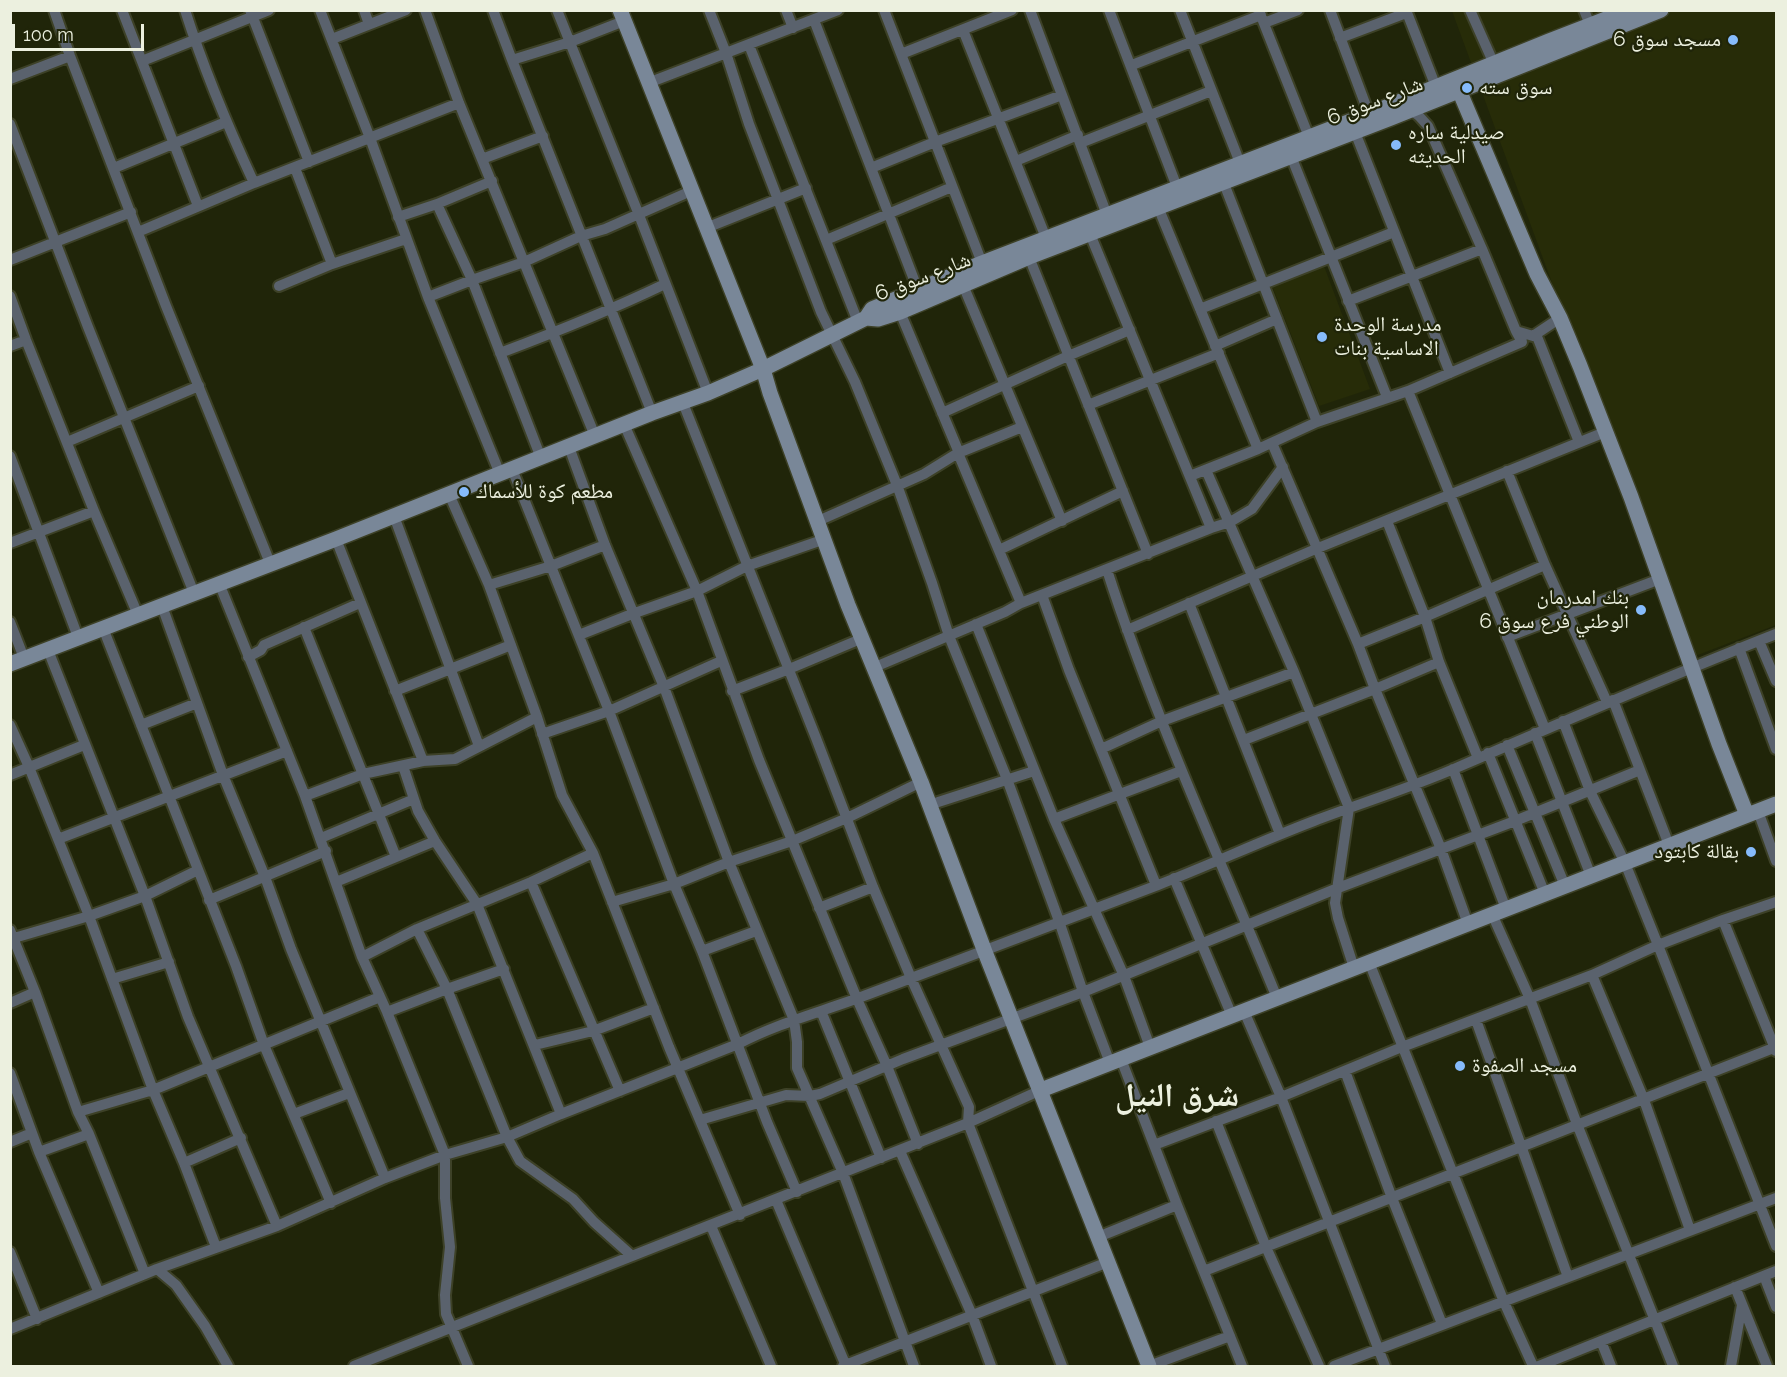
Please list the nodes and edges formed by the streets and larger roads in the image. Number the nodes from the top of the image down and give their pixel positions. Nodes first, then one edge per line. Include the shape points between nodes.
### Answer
1 (54, 10) edge
2 (122, 10) edge
3 (185, 10) edge
4 (269, 10) edge
5 (320, 10) edge
6 (364, 10) edge
7 (406, 10) edge
8 (426, 10) edge
9 (493, 10) edge
10 (557, 10) edge
11 (709, 10) edge
12 (786, 10) edge
13 (838, 10) edge
14 (884, 10) edge
15 (1012, 10) edge
16 (1030, 10) edge
17 (1109, 10) edge
18 (1180, 10) edge
19 (1298, 10) edge
20 (1330, 10) edge
21 (1470, 10) edge
22 (1584, 10) edge
23 (1629, 10) edge
24 (1661, 10) edge
25 (1406, 12) edge
26 (251, 14) edge
27 (622, 16) edge
28 (1262, 16) edge
29 (814, 20) junction
30 (369, 24) junction
31 (1590, 26) junction
32 (793, 28) junction
33 (963, 30) junction
34 (1340, 38) junction
35 (332, 39) junction
36 (194, 41) junction
37 (1192, 41) junction
38 (570, 42) junction
39 (749, 45) junction
40 (726, 53) junction
41 (901, 54) junction
42 (70, 56) junction
43 (512, 60) junction
44 (142, 62) junction
45 (1494, 64) junction
46 (1132, 65) junction
47 (10, 79) edge
48 (648, 83) junction
49 (1457, 85) junction
50 (1436, 87) junction
51 (1211, 91) junction
52 (1062, 95) junction
53 (459, 103) junction
54 (1411, 110) junction
55 (1369, 114) junction
56 (1150, 115) junction
57 (999, 118) junction
58 (226, 123) junction
59 (10, 124) edge
60 (1355, 132) junction
61 (543, 136) junction
62 (1309, 137) junction
63 (370, 138) junction
64 (1079, 139) junction
65 (935, 142) junction
66 (173, 143) junction
67 (1291, 156) junction
68 (482, 159) junction
69 (1016, 161) junction
70 (309, 162) junction
71 (1239, 163) junction
72 (114, 168) junction
73 (295, 168) junction
74 (871, 168) junction
75 (492, 181) junction
76 (1223, 181) junction
77 (255, 183) junction
78 (952, 187) junction
79 (1177, 187) junction
80 (806, 188) junction
81 (691, 191) junction
82 (779, 200) junction
83 (437, 204) junction
84 (198, 206) junction
85 (1158, 207) junction
86 (131, 212) junction
87 (889, 214) junction
88 (639, 215) junction
89 (1107, 215) junction
90 (398, 217) junction
91 (706, 228) junction
92 (1394, 231) junction
93 (138, 232) junction
94 (1090, 234) junction
95 (582, 236) junction
96 (1046, 238) junction
97 (406, 239) junction
98 (826, 240) junction
99 (55, 242) junction
100 (1482, 249) junction
101 (1330, 256) junction
102 (1029, 258) junction
103 (10, 260) edge
104 (524, 262) junction
105 (982, 263) junction
106 (332, 264) junction
107 (1411, 277) junction
108 (472, 280) junction
109 (665, 284) junction
110 (1263, 284) junction
111 (963, 285) junction
112 (279, 286) dead end
113 (918, 290) junction
114 (10, 296) edge
115 (428, 297) junction
116 (1348, 301) junction
117 (612, 309) junction
118 (1200, 309) junction
119 (900, 312) junction
120 (1560, 318) junction
121 (1277, 319) junction
122 (862, 320) junction
123 (1130, 330) junction
124 (1516, 331) junction
125 (552, 334) junction
126 (830, 334) junction
127 (1536, 334) junction
128 (26, 340) junction
129 (10, 346) edge
130 (1217, 349) junction
131 (500, 353) junction
132 (1068, 356) junction
133 (763, 369) junction
134 (1450, 373) junction
135 (1151, 381) junction
136 (1005, 384) junction
137 (199, 386) junction
138 (1408, 391) junction
139 (708, 393) junction
140 (1387, 397) junction
141 (683, 403) junction
142 (1088, 405) junction
143 (652, 413) junction
144 (942, 413) junction
145 (125, 418) junction
146 (1317, 422) junction
147 (624, 424) junction
148 (1022, 427) junction
149 (1605, 432) junction
150 (595, 436) junction
151 (68, 442) junction
152 (1579, 442) junction
153 (1272, 443) junction
154 (569, 447) junction
155 (1258, 449) junction
156 (957, 453) junction
157 (541, 458) junction
158 (12, 463) edge
159 (1283, 467) junction
160 (1206, 470) junction
161 (1508, 471) junction
162 (506, 472) junction
163 (1190, 476) junction
164 (897, 485) junction
165 (1123, 491) junction
166 (449, 494) junction
167 (1451, 494) junction
168 (94, 511) junction
169 (394, 516) junction
170 (1387, 520) junction
171 (818, 521) junction
172 (1062, 521) junction
173 (1230, 522) junction
174 (1211, 528) junction
175 (40, 532) junction
176 (336, 539) junction
177 (825, 539) junction
178 (10, 543) edge
179 (605, 545) junction
180 (1318, 548) junction
181 (999, 550) junction
182 (1148, 554) junction
183 (270, 563) junction
184 (1545, 565) junction
185 (551, 566) junction
186 (747, 566) junction
187 (1107, 570) junction
188 (1252, 576) junction
189 (1660, 579) junction
190 (219, 584) junction
191 (489, 585) junction
192 (1488, 589) junction
193 (697, 591) junction
194 (194, 592) junction
195 (1042, 595) junction
196 (360, 603) junction
197 (1021, 603) junction
198 (1189, 603) junction
199 (162, 606) junction
200 (632, 614) junction
201 (1568, 614) junction
202 (138, 615) junction
203 (1425, 617) junction
204 (10, 622) edge
205 (976, 624) junction
206 (304, 627) junction
207 (103, 628) junction
208 (1126, 630) junction
209 (1776, 634) edge
210 (579, 635) junction
211 (949, 636) junction
212 (78, 637) junction
213 (1507, 637) junction
214 (863, 638) junction
215 (1759, 640) junction
216 (1358, 644) junction
217 (511, 645) junction
218 (1739, 648) junction
219 (48, 650) junction
220 (248, 657) junction
221 (17, 661) edge
222 (721, 661) junction
223 (1438, 662) junction
224 (875, 667) junction
225 (789, 669) junction
226 (1692, 669) junction
227 (451, 670) junction
228 (1294, 672) junction
229 (1776, 681) edge
230 (664, 687) junction
231 (1375, 689) junction
232 (395, 691) junction
233 (732, 691) junction
234 (1227, 697) junction
235 (1610, 701) junction
236 (197, 703) junction
237 (609, 711) junction
238 (1311, 714) junction
239 (537, 717) junction
240 (1772, 720) edge
241 (1563, 721) junction
242 (1162, 722) junction
243 (10, 725) edge
244 (141, 725) junction
245 (1540, 731) junction
246 (542, 734) junction
247 (1244, 740) junction
248 (84, 745) junction
249 (1507, 745) junction
250 (479, 746) junction
251 (1101, 749) junction
252 (1776, 749) edge
253 (287, 750) junction
254 (1483, 755) junction
255 (423, 761) junction
256 (403, 766) junction
257 (29, 767) junction
258 (1453, 769) junction
259 (1640, 770) junction
260 (1034, 771) junction
261 (1181, 771) junction
262 (363, 774) junction
263 (10, 775) edge
264 (223, 775) junction
265 (1007, 779) junction
266 (921, 782) junction
267 (1414, 784) junction
268 (1590, 790) junction
269 (1118, 794) junction
270 (169, 796) junction
271 (305, 796) junction
272 (414, 800) junction
273 (1562, 802) junction
274 (1776, 804) edge
275 (929, 805) junction
276 (1349, 808) junction
277 (1535, 813) junction
278 (1752, 813) junction
279 (379, 814) junction
280 (114, 818) junction
281 (847, 818) junction
282 (1054, 819) junction
283 (1515, 821) junction
284 (1280, 834) junction
285 (1479, 834) junction
286 (321, 838) junction
287 (58, 839) junction
288 (792, 840) junction
289 (435, 842) junction
290 (1669, 845) junction
291 (1441, 849) junction
292 (326, 851) junction
293 (593, 853) junction
294 (396, 857) junction
295 (1220, 861) junction
296 (1776, 861) edge
297 (729, 862) junction
298 (1625, 863) junction
299 (198, 870) junction
300 (1591, 876) junction
301 (265, 878) junction
302 (1174, 878) junction
303 (336, 882) junction
304 (531, 882) junction
305 (674, 884) junction
306 (1156, 885) junction
307 (1565, 886) junction
308 (873, 887) junction
309 (1338, 888) junction
310 (1545, 894) junction
311 (145, 896) junction
312 (209, 900) junction
313 (612, 902) junction
314 (1776, 902) edge
315 (477, 904) junction
316 (819, 908) junction
317 (1093, 908) junction
318 (1499, 911) junction
319 (89, 916) junction
320 (1723, 920) junction
321 (1059, 921) junction
322 (1468, 924) junction
323 (1248, 926) junction
324 (417, 929) junction
325 (756, 931) junction
326 (12, 934) edge
327 (1202, 944) junction
328 (1658, 945) junction
329 (702, 951) junction
330 (985, 952) junction
331 (362, 957) junction
332 (169, 962) junction
333 (1369, 962) junction
334 (1354, 968) junction
335 (504, 969) junction
336 (1592, 975) junction
337 (1124, 976) junction
338 (911, 978) junction
339 (112, 979) junction
340 (447, 988) junction
341 (35, 992) junction
342 (1083, 992) junction
343 (380, 997) junction
344 (1277, 998) junction
345 (857, 999) junction
346 (1530, 999) junction
347 (10, 1003) edge
348 (654, 1008) junction
349 (821, 1011) junction
350 (387, 1012) junction
351 (1238, 1013) junction
352 (1012, 1018) junction
353 (794, 1020) junction
354 (1476, 1020) junction
355 (321, 1022) junction
356 (593, 1032) junction
357 (738, 1044) junction
358 (264, 1045) junction
359 (535, 1045) junction
360 (941, 1045) junction
361 (1150, 1047) junction
362 (1402, 1047) junction
363 (1776, 1049) edge
364 (1115, 1061) junction
365 (887, 1066) junction
366 (678, 1067) junction
367 (209, 1068) junction
368 (1345, 1071) junction
369 (11, 1073) edge
370 (1709, 1074) junction
371 (851, 1081) junction
372 (153, 1090) junction
373 (620, 1090) junction
374 (1041, 1090) junction
375 (349, 1093) junction
376 (810, 1096) junction
377 (1281, 1096) junction
378 (1644, 1100) junction
379 (760, 1102) junction
380 (78, 1112) junction
381 (294, 1114) junction
382 (561, 1114) junction
383 (700, 1120) junction
384 (1216, 1121) junction
385 (968, 1124) junction
386 (1577, 1124) junction
387 (32, 1133) junction
388 (89, 1134) junction
389 (507, 1137) junction
390 (241, 1138) junction
391 (10, 1142) edge
392 (918, 1144) junction
393 (1154, 1145) junction
394 (1521, 1147) junction
395 (900, 1151) junction
396 (39, 1152) junction
397 (445, 1155) junction
398 (881, 1158) junction
399 (184, 1162) junction
400 (843, 1173) junction
401 (1454, 1173) junction
402 (385, 1178) junction
403 (797, 1192) junction
404 (1392, 1198) junction
405 (1776, 1198) edge
406 (776, 1200) junction
407 (331, 1203) junction
408 (1760, 1204) junction
409 (1177, 1205) junction
410 (740, 1215) junction
411 (1329, 1222) junction
412 (277, 1226) junction
413 (711, 1226) junction
414 (1690, 1230) junction
415 (1098, 1237) junction
416 (1776, 1246) edge
417 (216, 1247) junction
418 (1266, 1247) junction
419 (10, 1252) edge
420 (1629, 1255) junction
421 (632, 1256) junction
422 (1108, 1262) junction
423 (157, 1269) junction
424 (1204, 1271) junction
425 (1776, 1271) edge
426 (145, 1274) junction
427 (1764, 1276) junction
428 (1568, 1277) junction
429 (1735, 1287) junction
430 (1032, 1292) junction
431 (99, 1293) junction
432 (1504, 1302) junction
433 (1742, 1305) junction
434 (1776, 1307) edge
435 (972, 1315) junction
436 (37, 1319) junction
437 (1655, 1319) junction
438 (1442, 1324) junction
439 (453, 1328) junction
440 (10, 1329) edge
441 (1230, 1336) junction
442 (1600, 1341) junction
443 (904, 1342) junction
444 (1378, 1350) junction
445 (384, 1355) junction
446 (228, 1366) edge
447 (354, 1366) edge
448 (389, 1366) edge
449 (468, 1366) edge
450 (771, 1366) edge
451 (845, 1366) edge
452 (914, 1366) edge
453 (991, 1366) edge
454 (1062, 1366) edge
455 (1149, 1366) edge
456 (1242, 1366) edge
457 (1319, 1366) edge
458 (1334, 1366) edge
459 (1384, 1366) edge
460 (1533, 1366) edge
461 (1539, 1366) edge
462 (1611, 1366) edge
463 (1673, 1366) edge
464 (1731, 1366) edge
465 (1767, 1366) edge

1 - 42 street
2 - 44 street
3 - 36 street
4 - 26 street
5 - 35 street
6 - 30 street
7 - 30 street
8 - 53 street
9 - 43 street
10 - 38 street
11 - 40 street
12 - 32 street
13 - 29 street
14 - 41 street
15 - 33 street
16 - 52 street
17 - 46 street
18 - 37 street
19 - 28 street
20 - 34 street
21 - 45 street
22 - 31 street
23 - 31 street, شارع سوق 6
24 - 49 street, شارع سوق 6
25 - 34 street
25 - 50 street
26 - 36 street
26 - 70 street
27 - 38 street
27 - 48 street
28 - 37 street
28 - 62 street
29 - 32 street
29 - 74 street
30 - 35 street
31 - 45 street, شارع سوق 6
32 - 39 street
33 - 41 street
33 - 57 street
34 - 55 street
35 - 63 street
36 - 44 street
36 - 58 street
37 - 46 street
37 - 51 street
38 - 43 street
38 - 88 street
39 - 40 street
39 - 80 street
40 - 48 street
40 - 82 street
41 - 65 street
42 - 47 street
42 - 72 street
43 - 61 street
44 - 66 street
45 - 49 street, شارع سوق 6
46 - 56 street
48 - 81 street
49 - 50 street, شارع سوق 6
49 - 54 street, شارع سوق 6
49 - 120 street via 1537,274
50 - 55 street, شارع سوق 6
51 - 56 street
51 - 71 street
52 - 57 street
52 - 64 street
53 - 63 street
53 - 68 street
54 - 60 street, شارع سوق 6
54 - 100 street via 1428,126
55 - 62 street, شارع سوق 6
56 - 64 street
56 - 79 street
57 - 65 street
57 - 69 street
58 - 66 street
58 - 77 street
59 - 99 street
60 - 67 street, شارع سوق 6
60 - 92 street
61 - 68 street
61 - 95 street
62 - 71 street, شارع سوق 6
63 - 70 street
63 - 90 street
64 - 69 street
64 - 89 street
65 - 74 street
65 - 78 street
66 - 72 street
66 - 84 street
67 - 76 street, شارع سوق 6
67 - 101 street
68 - 75 street
69 - 96 street
70 - 73 street
71 - 79 street, شارع سوق 6
72 - 86 street
73 - 77 street
73 - 106 street
74 - 87 street
75 - 83 street
75 - 104 street
76 - 85 street, شارع سوق 6
76 - 110 street
77 - 84 street
78 - 87 street
78 - 105 street
79 - 89 street, شارع سوق 6
80 - 82 street
80 - 98 street
81 - 88 street
81 - 91 street
82 - 91 street
82 - 126 street
83 - 90 street
83 - 108 street
84 - 93 street
85 - 94 street, شارع سوق 6
85 - 118 street
86 - 93 street
86 - 99 street
87 - 98 street
87 - 113 street
88 - 95 street
88 - 109 street
89 - 96 street, شارع سوق 6
90 - 97 street
91 - 133 street
92 - 101 street
92 - 107 street
93 - 137 street
94 - 102 street, شارع سوق 6
94 - 123 street
95 - 104 street
95 - 117 street
96 - 105 street, شارع سوق 6
97 - 106 street
97 - 115 street
98 - 122 street
99 - 103 street
99 - 145 street
100 - 107 street
100 - 124 street
101 - 110 street
101 - 116 street
102 - 111 street, شارع سوق 6
102 - 132 street
104 - 108 street
104 - 125 street
105 - 113 street, شارع سوق 6
106 - 112 street
107 - 116 street
107 - 134 street
108 - 115 street
108 - 131 street
109 - 117 street
109 - 139 street
110 - 118 street
110 - 121 street
111 - 119 street, شارع سوق 6
111 - 136 street
113 - 122 street, شارع سوق 6 via 872,309
114 - 128 street
115 - 162 street
116 - 140 street
117 - 125 street
117 - 143 street
118 - 130 street
119 - 122 street, شارع سوق 6
119 - 144 street
120 - 127 street
120 - 149 street
121 - 130 street
121 - 146 street
122 - 126 street
123 - 132 street
123 - 135 street
124 - 127 street
124 - 134 street via 1522,342
125 - 131 street
125 - 150 street
126 - 133 street
126 - 164 street via 855,382
127 - 152 street
128 - 129 street
128 - 151 street
130 - 135 street
130 - 155 street
131 - 157 street
132 - 136 street
132 - 142 street
133 - 139 street
133 - 171 street
134 - 138 street
135 - 142 street
135 - 163 street
136 - 144 street
136 - 148 street
137 - 145 street
137 - 183 street
138 - 140 street
138 - 167 street
139 - 141 street
140 - 146 street
141 - 143 street
141 - 186 street
142 - 165 street
143 - 147 street
144 - 156 street
145 - 151 street
145 - 194 street
146 - 153 street
147 - 150 street
147 - 193 street
148 - 156 street
148 - 172 street
149 - 152 street
149 - 189 street
150 - 154 street
151 - 168 street
152 - 161 street
153 - 155 street
153 - 159 street
154 - 157 street
154 - 179 street
155 - 160 street
156 - 164 street
156 - 181 street
157 - 162 street
158 - 175 street
159 - 173 street via 1256,506
159 - 180 street
160 - 163 street
160 - 173 street
161 - 167 street
161 - 184 street
162 - 166 street
162 - 185 street
163 - 174 street
164 - 171 street
164 - 211 street
165 - 172 street
165 - 182 street
166 - 169 street
166 - 191 street
167 - 170 street
167 - 192 street
168 - 175 street
168 - 202 street
169 - 176 street
169 - 227 street
170 - 180 street
170 - 203 street
171 - 177 street
172 - 181 street
173 - 174 street
173 - 188 street
174 - 182 street
175 - 178 street
175 - 212 street
176 - 183 street
176 - 196 street
177 - 186 street
177 - 214 street
179 - 185 street
179 - 200 street
180 - 188 street
180 - 216 street
181 - 197 street
182 - 187 street
183 - 190 street
184 - 192 street
184 - 201 street
185 - 191 street
185 - 210 street
186 - 193 street
186 - 225 street
187 - 195 street
187 - 208 street
188 - 198 street
188 - 228 street
189 - 201 street
189 - 226 street
190 - 194 street
190 - 220 street
191 - 217 street
192 - 203 street
192 - 213 street
193 - 200 street
193 - 222 street
194 - 199 street
195 - 197 street
195 - 251 street
196 - 206 street
196 - 232 street
197 - 205 street
198 - 208 street
198 - 234 street
199 - 202 street
199 - 236 street
200 - 210 street
200 - 230 street
201 - 213 street
201 - 235 street
202 - 207 street
203 - 216 street
203 - 223 street
204 - 221 street
205 - 211 street
205 - 260 street
206 - 220 street via 264,645
206 - 262 street
207 - 212 street
207 - 244 street
208 - 242 street
209 - 215 street
210 - 237 street
211 - 224 street
211 - 265 street
212 - 219 street
213 - 245 street
214 - 224 street
214 - 225 street
215 - 218 street
215 - 229 street
216 - 231 street
217 - 227 street
217 - 239 street
218 - 226 street
218 - 240 street
219 - 221 street
219 - 248 street
220 - 253 street
222 - 230 street
222 - 233 street
223 - 231 street
223 - 254 street
224 - 266 street
225 - 233 street
225 - 281 street
226 - 235 street
226 - 278 street
227 - 232 street
227 - 250 street
228 - 234 street
228 - 238 street
230 - 237 street
230 - 297 street
231 - 238 street
231 - 267 street
232 - 255 street
233 - 288 street
234 - 242 street
234 - 247 street
235 - 241 street
235 - 259 street
236 - 244 street
236 - 264 street
237 - 246 street
237 - 305 street
238 - 247 street
238 - 276 street
239 - 246 street
239 - 250 street
240 - 252 street
241 - 245 street
241 - 268 street
242 - 251 street
242 - 261 street
243 - 257 street
244 - 270 street
245 - 249 street
245 - 273 street
246 - 293 street via 562,795
247 - 284 street
248 - 257 street
248 - 280 street
249 - 254 street
249 - 277 street
250 - 255 street via 455,759
251 - 269 street
253 - 264 street
253 - 271 street
254 - 258 street
254 - 283 street
255 - 256 street
256 - 262 street
256 - 272 street
257 - 263 street
257 - 287 street
258 - 267 street
258 - 285 street
259 - 268 street
259 - 290 street
260 - 265 street
260 - 282 street
261 - 269 street
261 - 295 street
262 - 271 street
262 - 279 street
264 - 270 street
264 - 301 street
265 - 275 street
265 - 321 street
266 - 275 street
266 - 281 street
267 - 276 street
267 - 291 street
268 - 273 street
268 - 298 street
269 - 282 street
269 - 306 street
270 - 280 street
270 - 299 street
271 - 286 street
272 - 279 street
272 - 289 street
273 - 277 street
273 - 300 street
274 - 278 street
275 - 330 street
276 - 284 street
276 - 309 street
277 - 283 street
277 - 307 street
278 - 290 street
278 - 296 street
279 - 286 street
279 - 294 street
280 - 287 street
280 - 311 street
281 - 288 street
281 - 308 street
282 - 317 street
283 - 285 street
283 - 310 street
284 - 295 street
285 - 291 street
285 - 318 street
286 - 292 street
287 - 319 street
288 - 297 street
288 - 316 street
289 - 294 street
289 - 315 street
290 - 298 street
291 - 309 street
291 - 322 street
292 - 301 street
292 - 303 street
293 - 304 street
293 - 313 street
294 - 303 street
295 - 302 street
295 - 323 street
297 - 305 street
297 - 325 street
298 - 300 street
298 - 328 street
299 - 311 street
299 - 312 street
300 - 307 street
301 - 312 street
301 - 355 street
302 - 306 street
302 - 327 street
303 - 331 street
304 - 315 street
304 - 356 street
305 - 313 street
305 - 329 street
306 - 317 street
307 - 310 street
308 - 316 street
308 - 338 street
309 - 323 street
309 - 334 street via 1336,911
310 - 318 street
311 - 319 street
311 - 332 street
312 - 358 street
313 - 348 street
314 - 320 street
315 - 324 street
315 - 335 street
316 - 345 street
317 - 321 street
317 - 337 street
318 - 322 street
318 - 346 street
319 - 326 street
319 - 339 street
320 - 328 street
320 - 363 street
321 - 330 street
321 - 342 street
322 - 333 street
323 - 327 street
323 - 344 street
324 - 331 street
324 - 340 street
325 - 329 street
325 - 353 street
326 - 341 street
327 - 337 street
327 - 351 street
328 - 336 street
328 - 370 street
329 - 357 street
330 - 338 street
330 - 352 street
331 - 343 street
332 - 339 street
332 - 367 street
333 - 334 street
333 - 362 street
334 - 344 street
335 - 340 street
335 - 359 street
336 - 346 street
336 - 378 street
337 - 342 street
337 - 361 street
338 - 345 street
338 - 360 street
339 - 372 street
340 - 350 street
340 - 389 street
341 - 347 street
341 - 380 street
342 - 352 street
342 - 364 street
343 - 350 street
343 - 355 street
344 - 351 street
345 - 349 street
345 - 365 street
346 - 354 street
346 - 386 street
348 - 356 street
348 - 366 street
349 - 353 street
349 - 371 street
350 - 397 street
351 - 361 street
351 - 377 street
352 - 360 street
352 - 374 street
353 - 357 street
353 - 376 street via 797,1068
354 - 362 street
354 - 394 street
355 - 358 street
355 - 375 street
356 - 359 street
356 - 373 street
357 - 366 street
357 - 379 street
358 - 367 street
358 - 381 street
359 - 382 street
360 - 365 street
360 - 385 street via 969,1107
361 - 364 street
362 - 368 street
362 - 401 street
363 - 370 street
364 - 374 street
364 - 393 street
365 - 371 street
365 - 392 street
366 - 373 street
366 - 383 street
367 - 372 street
367 - 390 street
368 - 377 street
368 - 404 street
369 - 387 street
370 - 378 street
370 - 408 street
371 - 376 street
371 - 398 street
372 - 380 street
372 - 399 street
373 - 382 street
374 - 385 street
374 - 415 street
375 - 381 street
375 - 402 street
376 - 379 street via 786,1095
376 - 400 street
377 - 384 street
377 - 411 street
378 - 386 street
378 - 414 street
379 - 383 street
379 - 403 street
380 - 388 street
381 - 407 street
382 - 389 street
383 - 410 street
384 - 393 street
384 - 418 street
385 - 392 street
385 - 430 street
386 - 394 street
386 - 420 street
387 - 391 street
387 - 396 street
388 - 396 street
388 - 426 street
389 - 397 street
389 - 421 street via 523,1164 573,1199
390 - 399 street
390 - 412 street
392 - 395 street
393 - 409 street
394 - 401 street
394 - 428 street
395 - 398 street
395 - 435 street
396 - 431 street
397 - 402 street
397 - 439 street via 450,1247 446,1314
398 - 400 street
399 - 417 street
400 - 403 street
400 - 443 street
401 - 404 street
401 - 432 street
402 - 407 street
403 - 406 street
404 - 411 street
404 - 438 street
405 - 408 street
406 - 410 street
406 - 451 street
407 - 412 street
408 - 414 street
408 - 416 street
409 - 415 street
409 - 424 street
410 - 413 street
411 - 418 street
411 - 444 street
412 - 417 street
413 - 421 street
413 - 450 street
414 - 420 street
415 - 422 street
417 - 423 street
418 - 424 street
418 - 457 street
419 - 436 street
420 - 428 street
420 - 437 street
421 - 439 street
422 - 430 street
422 - 455 street
423 - 426 street
423 - 446 street via 176,1285
424 - 441 street
425 - 427 street
426 - 431 street
427 - 429 street
427 - 434 street
428 - 432 street
429 - 433 street
429 - 437 street
430 - 435 street
430 - 454 street
431 - 436 street
432 - 438 street
432 - 460 street
433 - 464 street
433 - 465 street
435 - 443 street
435 - 453 street
436 - 440 street
437 - 442 street
437 - 463 street
438 - 444 street
439 - 445 street
439 - 449 street
441 - 455 street
441 - 456 street
442 - 461 street
442 - 462 street
443 - 451 street
443 - 452 street
444 - 458 street
444 - 459 street
445 - 447 street
445 - 448 street

